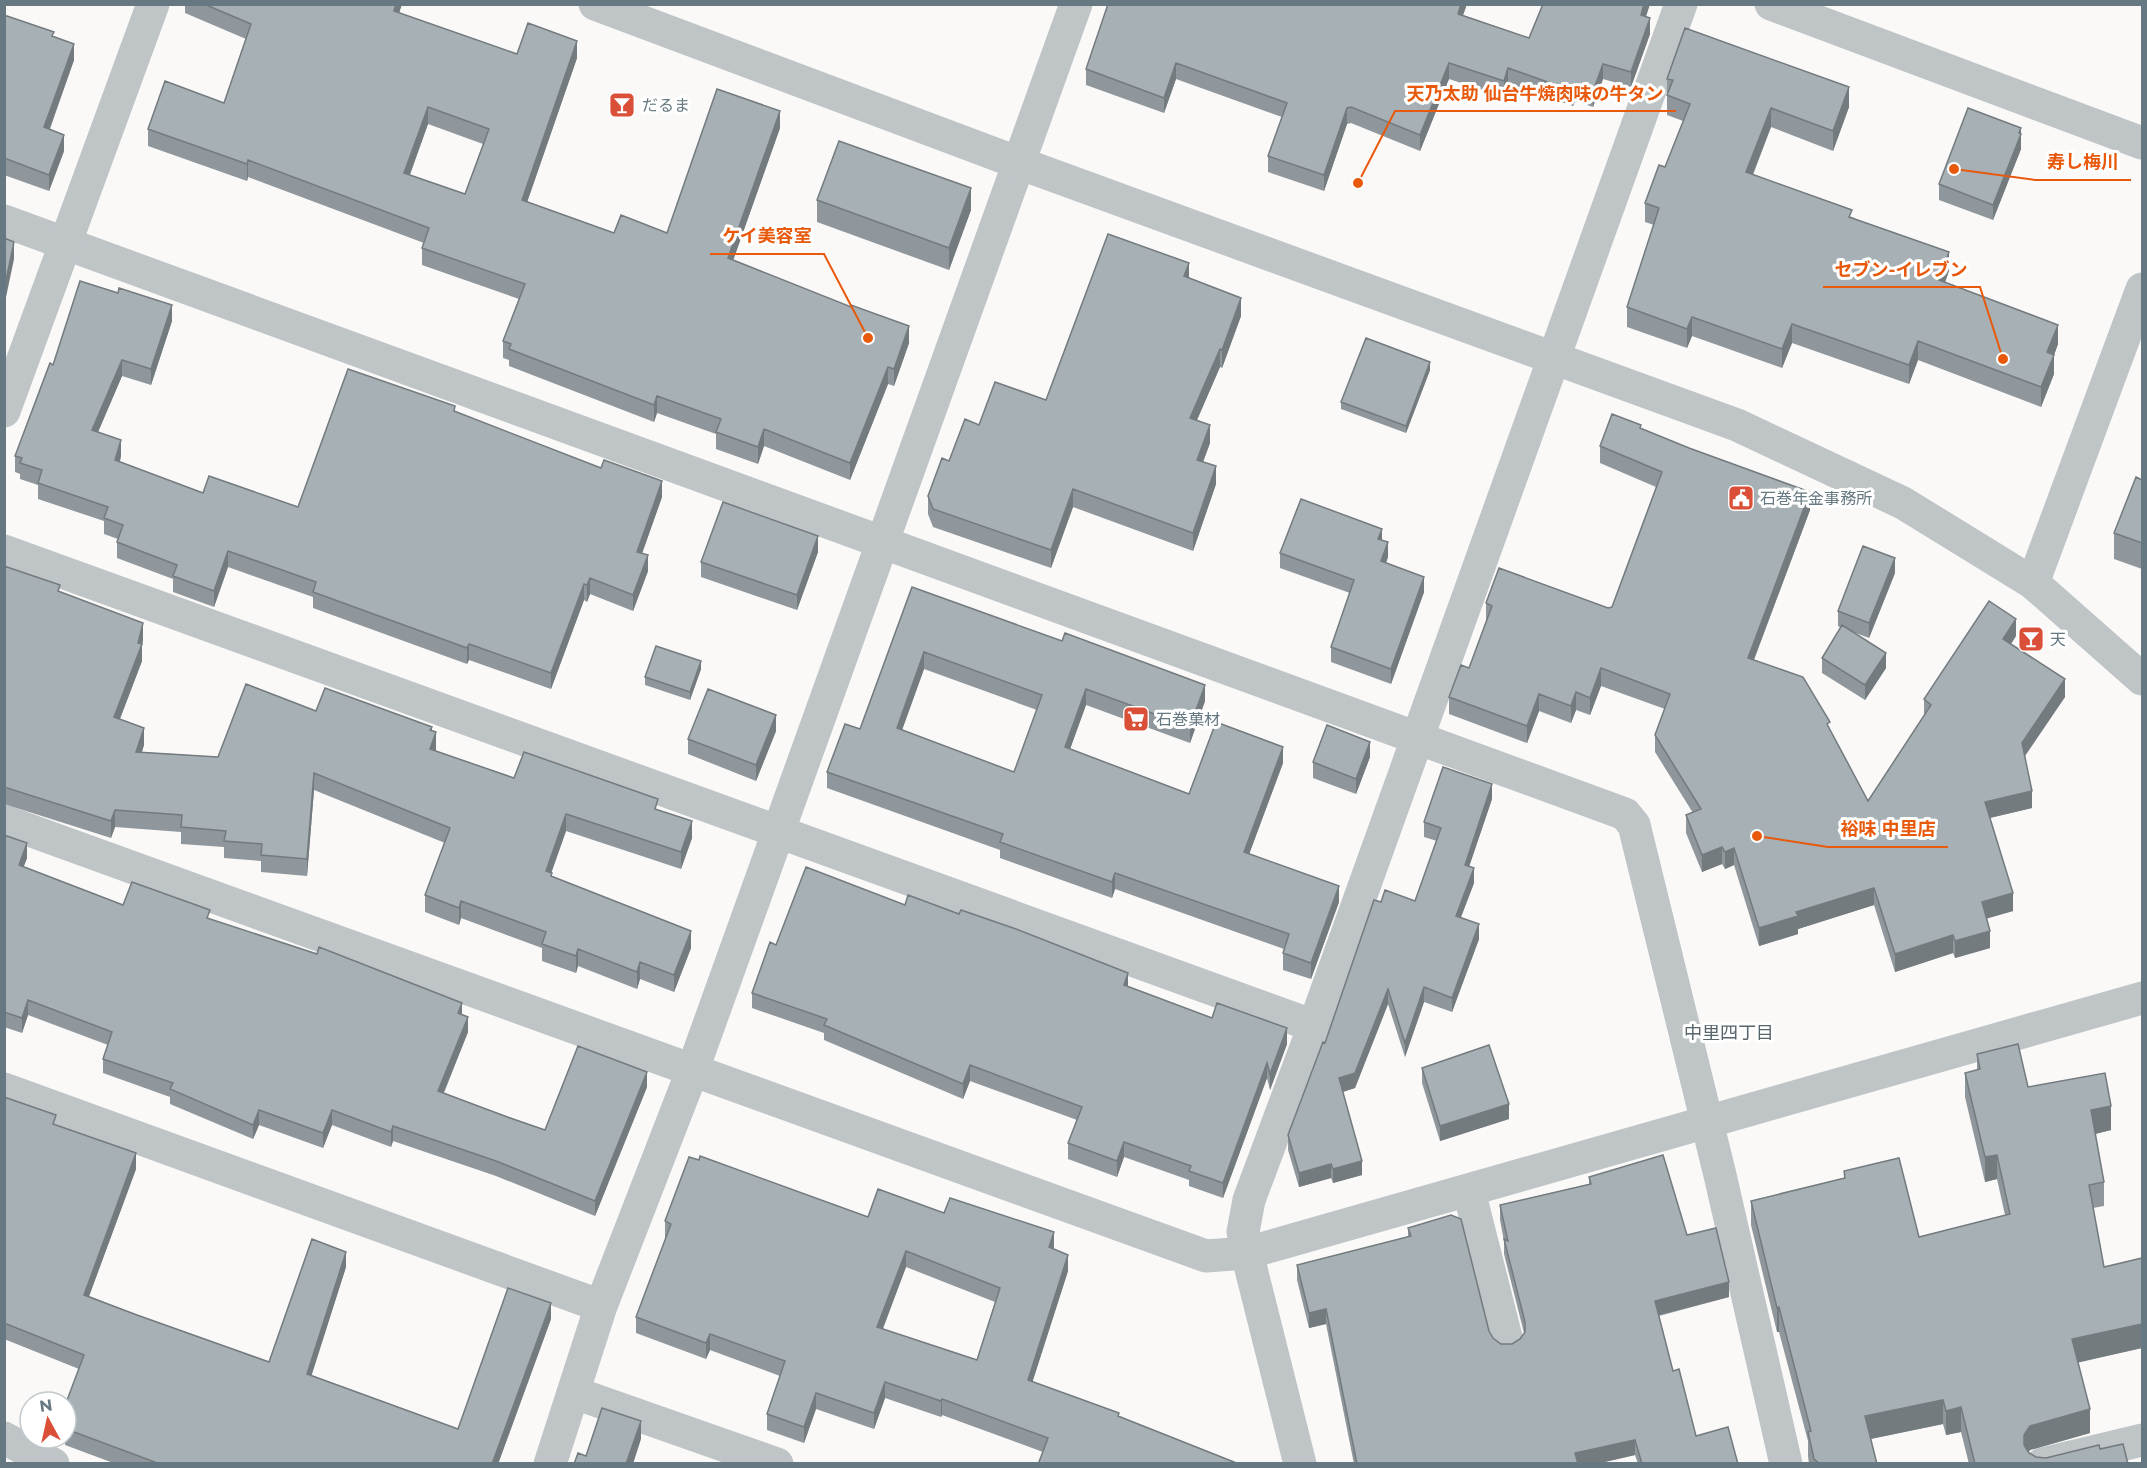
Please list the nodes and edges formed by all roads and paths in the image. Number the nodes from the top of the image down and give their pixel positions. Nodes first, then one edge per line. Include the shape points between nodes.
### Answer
1 (153, 4) edge
2 (595, 4) edge
3 (1077, 4) edge
4 (1682, 4) edge
5 (1771, 4) edge
6 (2142, 143) edge
7 (1019, 163) junction
8 (4, 221) edge
9 (66, 244) junction
10 (2142, 289) edge
11 (1553, 357) junction
12 (4, 411) edge
13 (883, 543) junction
14 (4, 551) edge
15 (2033, 583) junction
16 (2142, 679) edge
17 (1416, 739) junction
18 (4, 821) edge
19 (779, 832) junction
20 (2142, 998) edge
21 (1314, 1026) junction
22 (693, 1069) junction
23 (4, 1089) edge
24 (1707, 1124) junction
25 (1469, 1191) junction
26 (1247, 1253) junction
27 (601, 1306) junction
28 (1507, 1341) edge
29 (575, 1393) junction
30 (4, 1438) edge
31 (2142, 1440) edge
32 (53, 1464) edge
33 (550, 1464) edge
34 (777, 1464) edge
35 (1300, 1464) edge
36 (1786, 1464) edge
37 (2042, 1464) edge

1 - 9 street
2 - 7 street
3 - 7 street
4 - 11 street
5 - 6 street
7 - 11 street
7 - 13 street
8 - 9 street
9 - 12 street
9 - 13 street
10 - 15 street
11 - 15 street via 1737,425 1904,503
11 - 17 street
13 - 17 street
13 - 19 street
14 - 19 street
15 - 16 street
17 - 21 street
17 - 24 street via 1625,814 1634,825
18 - 22 street
19 - 21 street
19 - 22 street
20 - 24 street
21 - 26 street via 1249,1200 1243,1232
22 - 26 street via 1206,1256
22 - 27 street
23 - 27 street
24 - 25 street
24 - 36 street
25 - 26 street
25 - 28 street
26 - 35 street
27 - 29 street
29 - 33 street
29 - 34 street
30 - 32 street
31 - 37 street

